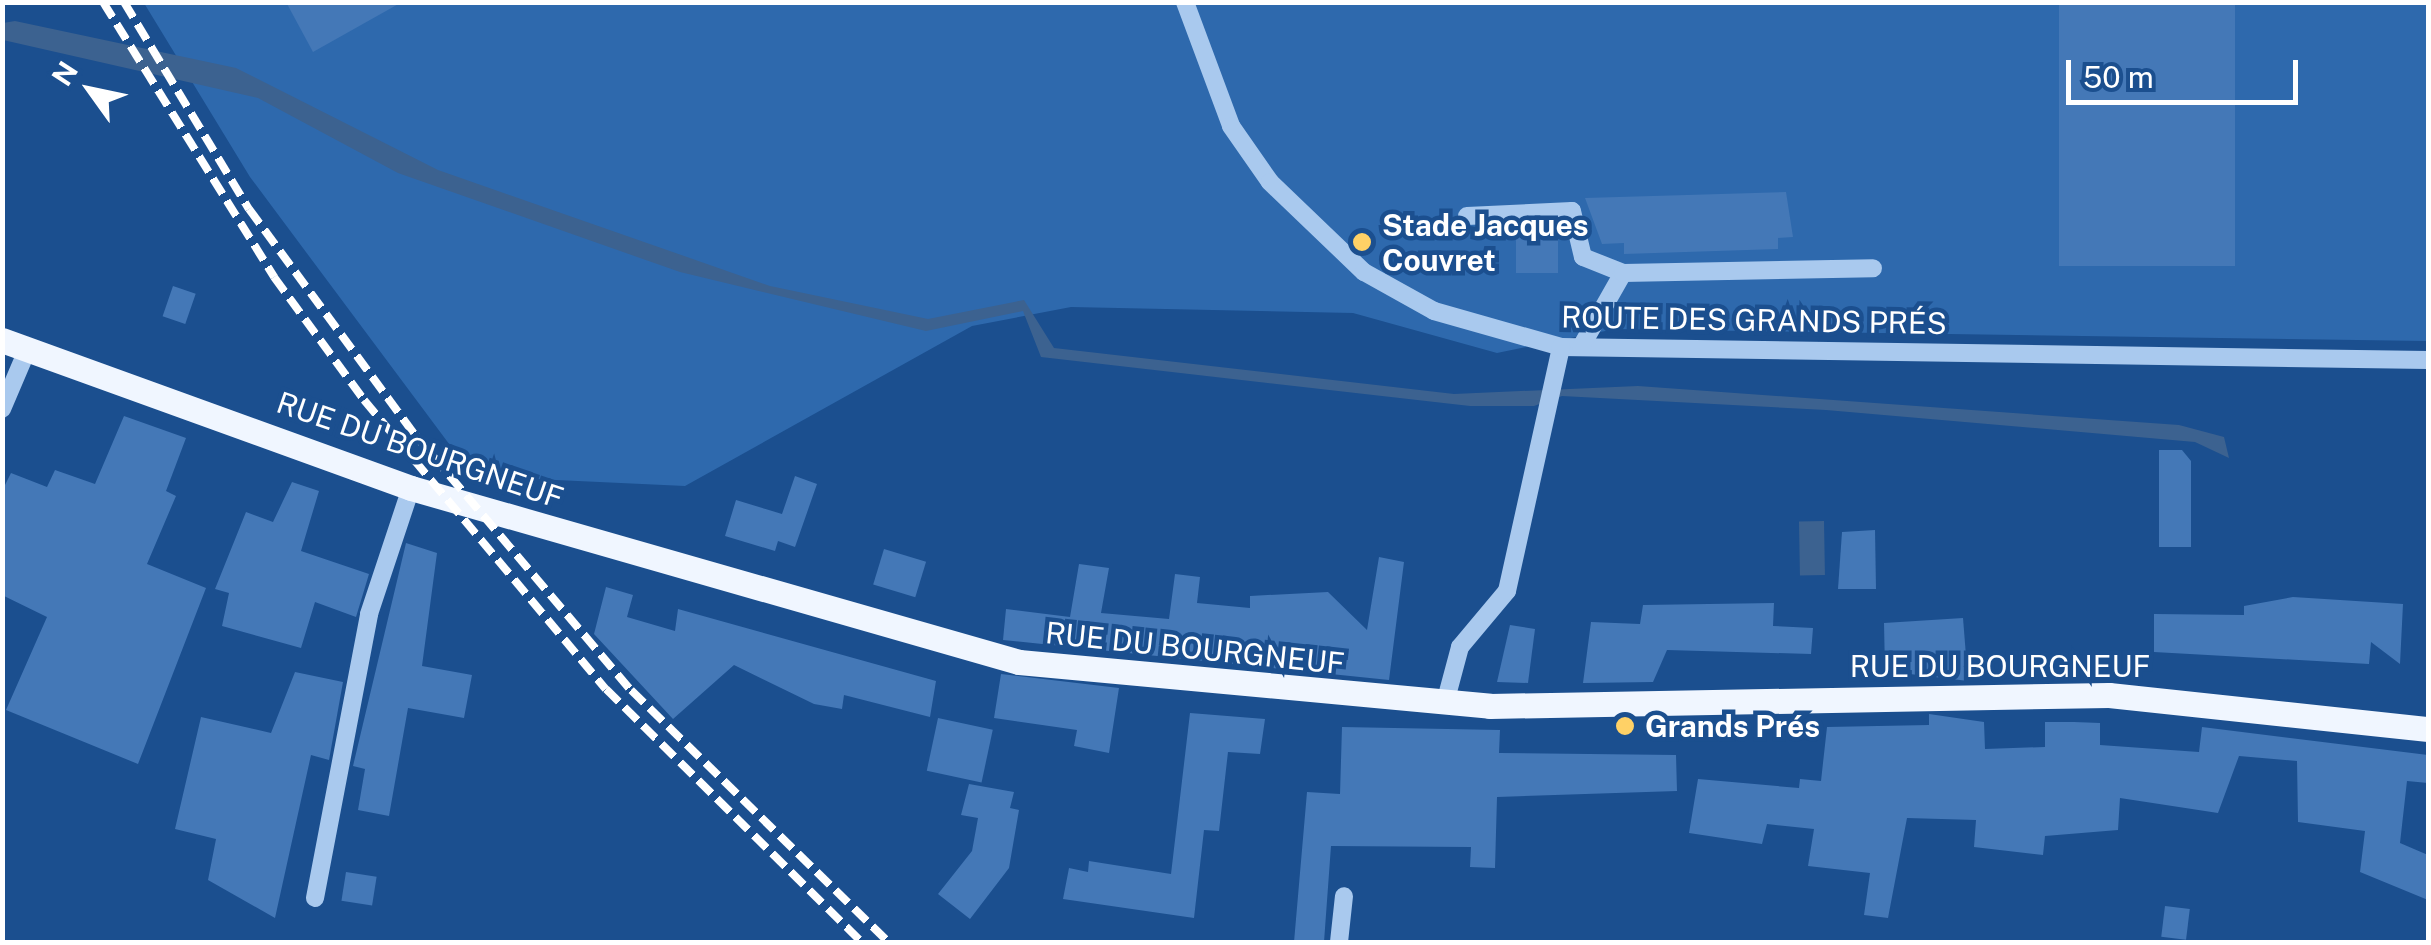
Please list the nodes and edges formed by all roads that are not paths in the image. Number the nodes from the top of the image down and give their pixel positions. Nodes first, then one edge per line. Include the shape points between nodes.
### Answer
1 (1185, 2) edge
2 (1467, 216) dead end
3 (1873, 268) dead end
4 (1622, 273) junction
5 (2, 340) edge
6 (1571, 347) junction
7 (28, 348) junction
8 (2428, 360) edge
9 (2, 409) edge
10 (411, 488) junction
11 (1446, 703) junction
12 (2428, 729) edge
13 (1344, 896) dead end
14 (314, 898) dead end
15 (1339, 942) edge

1 - 6 street, ROUTE DES GRANDS PRÉS via 1230,126 1314,232 1434,311
2 - 4 street via 1572,211 1583,257
3 - 4 street
4 - 6 street
5 - 7 main road, RUE DU BOURGNEUF
6 - 8 street, ROUTE DES GRANDS PRÉS
6 - 11 street via 1550,385 1506,591 1460,647
7 - 9 street
7 - 10 main road, RUE DU BOURGNEUF
10 - 11 main road, RUE DU BOURGNEUF via 1019,662
10 - 14 street via 369,614
11 - 12 main road, RUE DU BOURGNEUF via 2110,695
13 - 15 street

